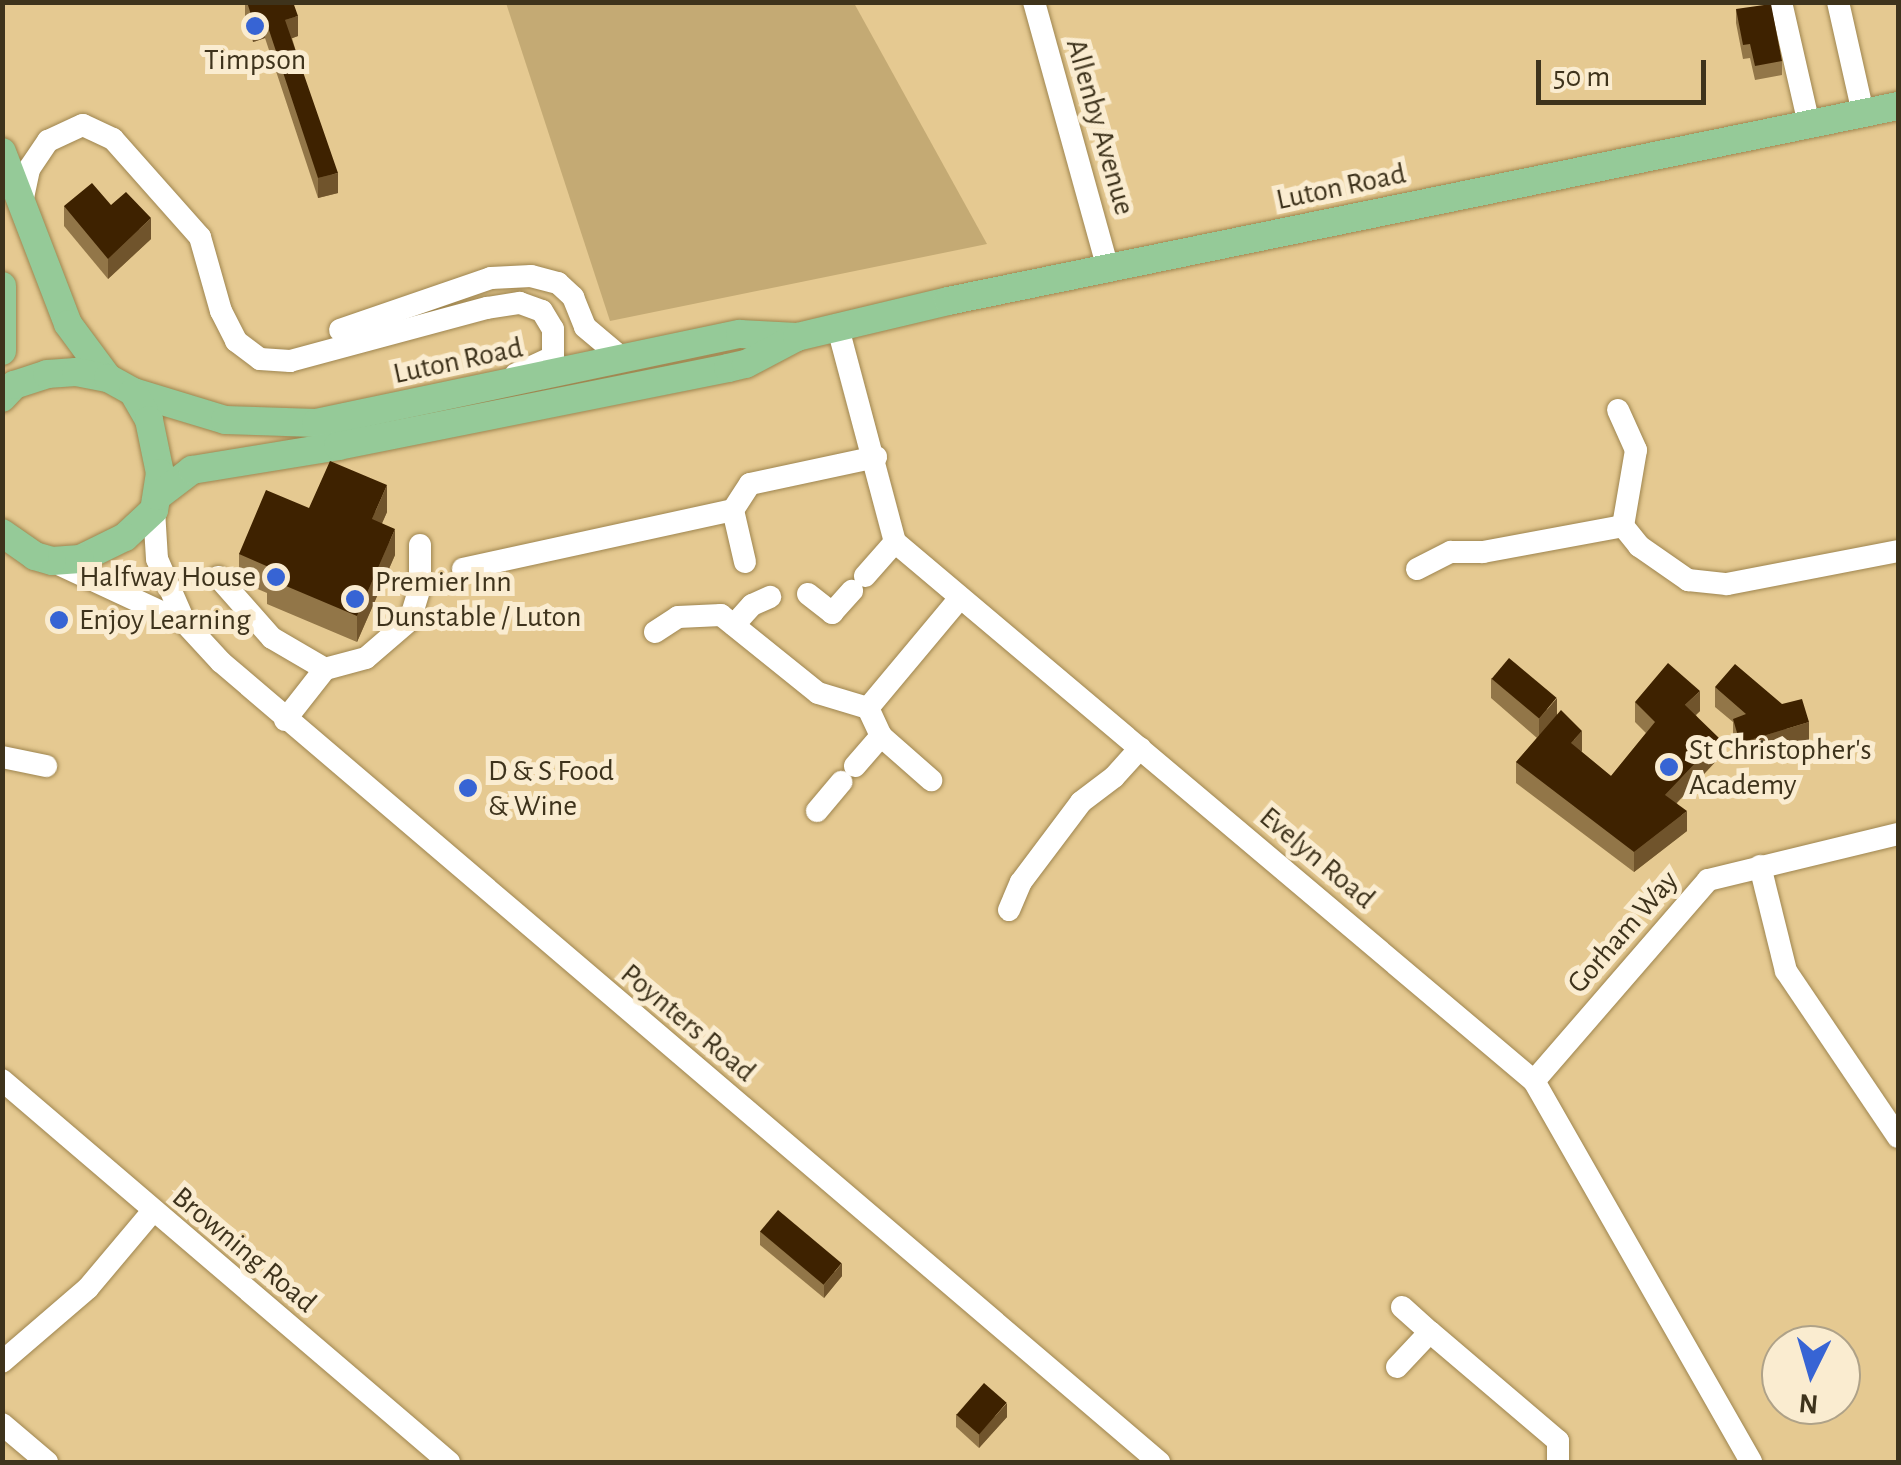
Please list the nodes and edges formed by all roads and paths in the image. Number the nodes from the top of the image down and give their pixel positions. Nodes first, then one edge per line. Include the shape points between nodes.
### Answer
1 (1034, 2) edge
2 (1781, 2) edge
3 (1838, 2) edge
4 (1898, 106) edge
5 (1862, 114) junction
6 (1808, 124) junction
7 (2, 152) edge
8 (21, 207) junction
9 (1108, 268) junction
10 (2, 286) edge
11 (838, 328) junction
12 (340, 330) dead end
13 (797, 337) junction
14 (3, 350) edge
15 (623, 359) junction
16 (108, 378) junction
17 (481, 391) junction
18 (133, 392) junction
19 (2, 398) edge
20 (1618, 410) dead end
21 (876, 457) junction
22 (156, 503) junction
23 (733, 510) junction
24 (1624, 526) junction
25 (2, 533) edge
26 (895, 542) junction
27 (420, 546) dead end
28 (1898, 551) edge
29 (2, 554) edge
30 (43, 559) junction
31 (745, 562) dead end
32 (463, 569) dead end
33 (1416, 569) dead end
34 (218, 576) dead end
35 (808, 594) dead end
36 (770, 597) dead end
37 (958, 600) junction
38 (728, 620) junction
39 (185, 623) junction
40 (655, 632) dead end
41 (325, 669) junction
42 (868, 708) junction
43 (284, 720) junction
44 (881, 736) junction
45 (1140, 748) junction
46 (2, 757) edge
47 (46, 766) dead end
48 (932, 780) dead end
49 (816, 811) dead end
50 (1898, 834) edge
51 (1760, 866) junction
52 (1009, 910) dead end
53 (2, 1080) edge
54 (1534, 1081) junction
55 (1898, 1137) edge
56 (152, 1212) junction
57 (1402, 1307) dead end
58 (1430, 1332) junction
59 (2, 1362) edge
60 (1398, 1366) dead end
61 (2, 1424) edge
62 (47, 1462) edge
63 (449, 1462) edge
64 (1160, 1462) edge
65 (1558, 1462) edge
66 (1751, 1462) edge

1 - 9 street, Allenby Avenue
2 - 6 street
3 - 5 street
4 - 5 main road, Luton Road
5 - 6 main road, Luton Road
6 - 9 main road, Luton Road
7 - 8 main road
8 - 16 main road via 68,324
8 - 17 street via 29,169 48,141 84,125 112,139 200,237 236,341 260,358 290,361 487,308 520,303 542,311 554,329 553,357
9 - 11 main road, Luton Road
10 - 14 main road
11 - 13 main road, Luton Road
11 - 21 street
12 - 15 street via 491,278 531,276 558,283 573,297 586,327
13 - 15 main road, Luton Road via 740,334
13 - 22 main road, Luton Road via 728,368 192,470
15 - 17 main road, Luton Road
16 - 18 main road, Luton Road
16 - 19 main road via 47,374 14,385
17 - 18 main road, Luton Road via 316,423 224,420
18 - 22 main road via 157,448
20 - 24 street via 1636,450
21 - 23 street via 750,484
21 - 26 street
22 - 30 main road, Luton Road via 125,537 102,550 80,560
22 - 39 street, Poynters Road via 157,559
23 - 31 street
23 - 32 street
24 - 28 street via 1639,546 1688,580 1727,584
24 - 33 street via 1451,552
25 - 30 main road
26 - 35 street via 832,613
26 - 37 street, Evelyn Road
27 - 41 street via 420,587 410,620 366,658
29 - 30 main road, Luton Road
30 - 39 street, Poynters Road
34 - 41 street via 272,638
36 - 38 street
37 - 42 street
37 - 45 street, Evelyn Road
38 - 40 street via 678,617
38 - 42 street via 818,692
39 - 43 street, Poynters Road
41 - 43 street
42 - 44 street
43 - 64 street, Poynters Road
44 - 48 street
44 - 49 street
45 - 52 street via 1081,802 1021,882
45 - 54 street, Evelyn Road
46 - 47 street
50 - 51 street, Gorham Way
51 - 54 street, Gorham Way via 1708,880
51 - 55 street via 1786,971
53 - 56 street, Browning Road
54 - 66 street, Evelyn Road
56 - 59 street via 88,1288
56 - 63 street, Browning Road
57 - 58 street
58 - 60 street
58 - 65 street via 1558,1441
61 - 62 street

